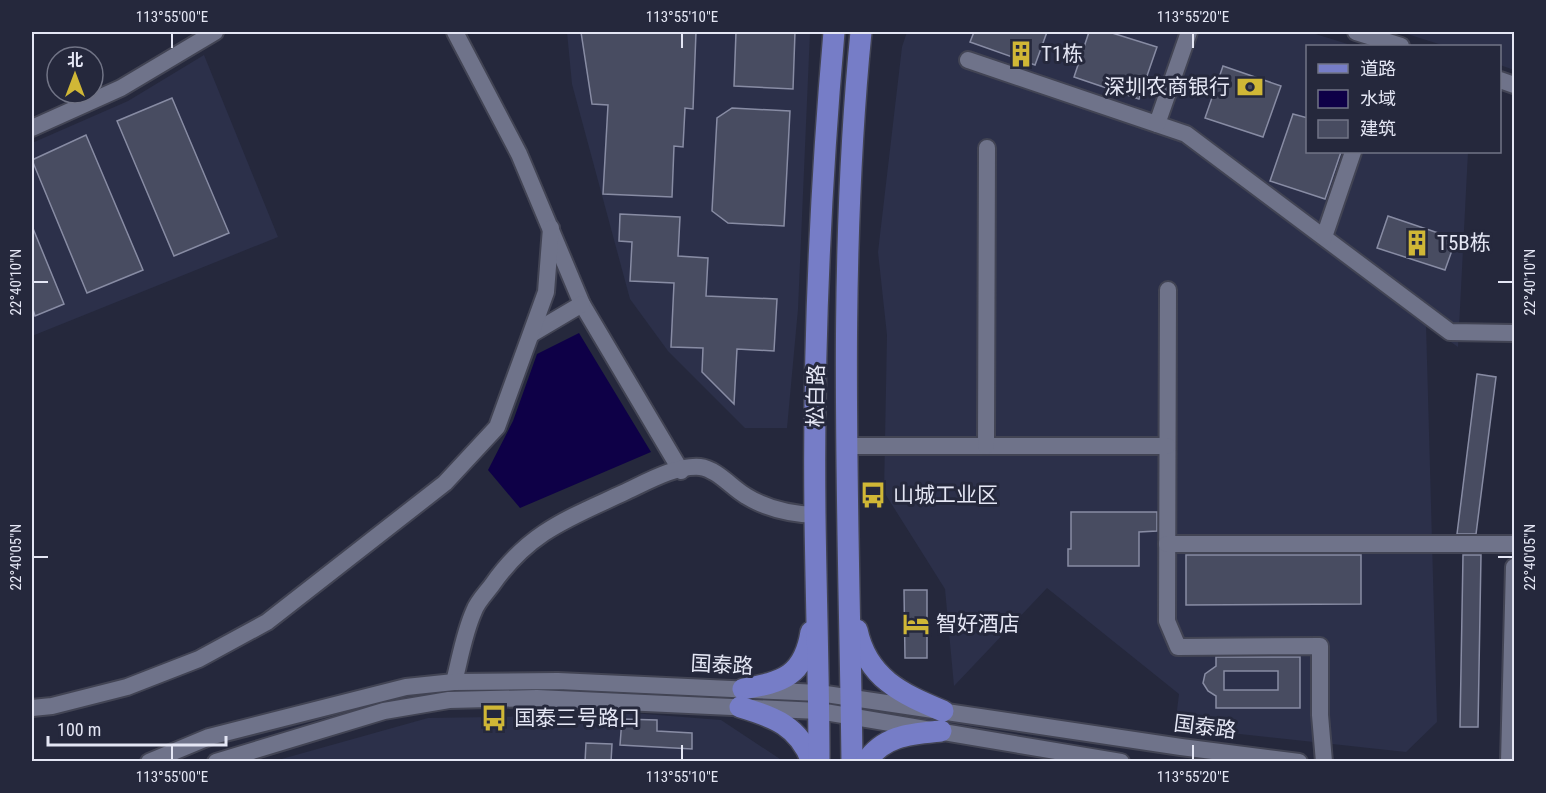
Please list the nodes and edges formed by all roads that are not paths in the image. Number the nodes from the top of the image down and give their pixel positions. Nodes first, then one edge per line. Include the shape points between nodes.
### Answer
1 (215, 32) edge
2 (455, 32) edge
3 (834, 32) edge
4 (861, 32) edge
5 (1189, 32) edge
6 (1356, 32) edge
7 (1393, 45) edge
8 (968, 60) dead end
9 (1157, 124) junction
10 (32, 128) edge
11 (987, 148) dead end
12 (1353, 153) edge
13 (550, 228) junction
14 (1324, 237) junction
15 (1168, 290) dead end
16 (582, 304) junction
17 (532, 333) junction
18 (1515, 333) edge
19 (848, 446) junction
20 (986, 446) junction
21 (1167, 446) junction
22 (681, 471) junction
23 (815, 515) junction
24 (1167, 544) junction
25 (1515, 544) edge
26 (1515, 567) edge
27 (816, 583) junction
28 (850, 596) junction
29 (454, 681) junction
30 (741, 698) junction
31 (819, 702) junction
32 (851, 706) junction
33 (32, 708) edge
34 (942, 721) junction
35 (149, 762) edge
36 (216, 762) edge
37 (812, 762) edge
38 (819, 762) edge
39 (852, 762) edge
40 (866, 762) edge
41 (1121, 762) edge
42 (1299, 762) edge
43 (1324, 762) edge
44 (1509, 762) edge

1 - 10 street via 121,88
2 - 13 street via 519,154
3 - 23 main road, 松白路 via 823,182
4 - 19 main road, 松白路 via 850,196
5 - 9 street
6 - 7 street
8 - 9 street
9 - 14 street via 1186,134
11 - 20 street
12 - 14 street
13 - 16 street
13 - 17 street via 546,292
14 - 18 street via 1450,332
15 - 21 street
16 - 17 street
16 - 22 street
17 - 33 street via 497,427 445,483 267,622 199,658 127,687
19 - 20 street
19 - 28 main road, 松白路
20 - 21 street
21 - 24 street
22 - 23 street via 703,467 754,501 796,514
22 - 29 street via 654,479 551,526 523,548 504,567 474,610
23 - 27 main road, 松白路
24 - 25 street
24 - 43 street via 1167,621 1178,647 1320,646
26 - 44 street
27 - 30 main road via 809,642 800,665 779,681
27 - 31 main road, 松白路
28 - 32 main road, 松白路
28 - 34 main road via 865,657 876,672 896,691
29 - 30 street, 国泰路 via 558,681
29 - 35 street, 国泰路 via 406,687 208,737
30 - 31 street, 国泰路
30 - 36 street, 国泰路 via 449,700 373,714
30 - 37 main road via 797,733
31 - 32 street, 国泰路
31 - 38 main road, 松白路
32 - 34 street, 国泰路
32 - 39 main road, 松白路
34 - 40 main road via 882,744
34 - 41 street, 国泰路
34 - 42 street, 国泰路

